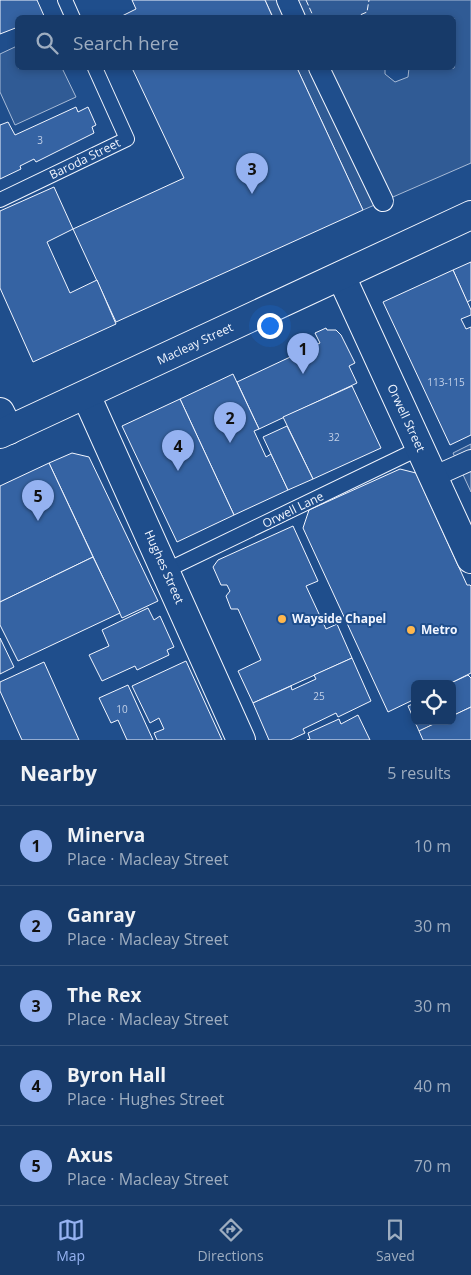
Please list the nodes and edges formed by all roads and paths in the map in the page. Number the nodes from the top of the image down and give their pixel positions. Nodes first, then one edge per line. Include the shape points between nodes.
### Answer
1 (65, 0) edge
2 (286, 0) edge
3 (72, 15) edge
4 (294, 15) edge
5 (96, 70) edge
6 (320, 70) edge
7 (0, 200) edge
8 (383, 201) dead end
9 (471, 214) edge
10 (342, 276) junction
11 (86, 395) junction
12 (3, 425) edge
13 (420, 448) junction
14 (471, 460) edge
15 (433, 477) junction
16 (471, 559) edge
17 (165, 571) junction
18 (241, 740) edge

1 - 3 lane
2 - 4 street
5 - 7 lane, Baroda Street via 127,139
6 - 8 street
9 - 10 street, Macleay Street
10 - 11 street, Macleay Street
10 - 13 street, Orwell Street
11 - 12 street, Macleay Street
11 - 17 street, Hughes Street
13 - 15 street, Orwell Street
13 - 17 lane, Orwell Lane
14 - 15 street
15 - 16 street, Orwell Street
17 - 18 street, Hughes Street

